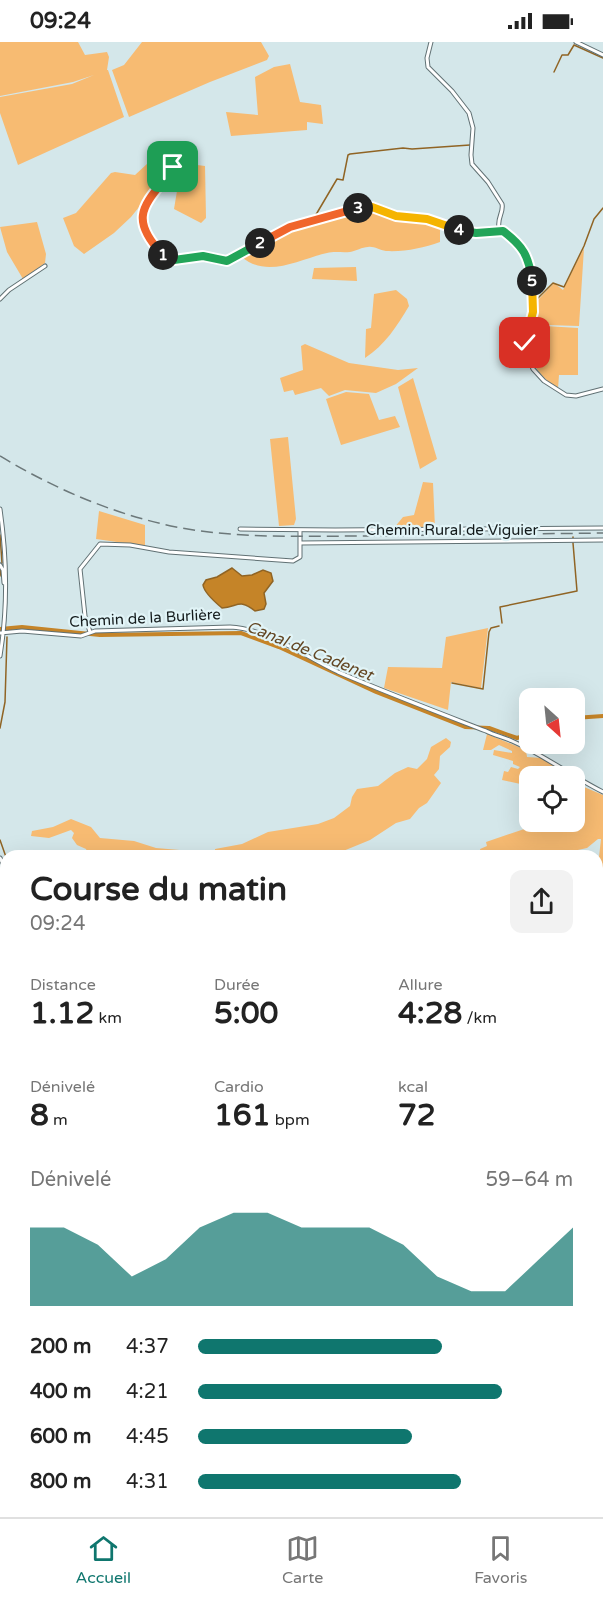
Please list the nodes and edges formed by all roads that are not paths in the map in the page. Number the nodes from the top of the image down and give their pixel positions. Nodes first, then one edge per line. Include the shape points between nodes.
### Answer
1 (431, 42) edge
2 (576, 42) edge
3 (603, 55) edge
4 (173, 165) dead end
5 (503, 231) junction
6 (45, 266) dead end
7 (0, 299) edge
8 (603, 389) edge
9 (0, 508) edge
10 (603, 528) edge
11 (240, 529) dead end
12 (300, 530) junction
13 (603, 540) edge
14 (300, 543) junction
15 (0, 565) edge
16 (5, 591) junction
17 (3, 630) edge
18 (90, 632) junction
19 (0, 656) edge
20 (603, 792) edge

1 - 5 street via 428,67 469,113 474,132 471,159 502,204 498,224
2 - 3 street
4 - 5 street via 142,214 146,231 160,252 171,260 203,256 229,261 290,227 367,206 468,232
5 - 8 street via 525,253 530,265 534,307 525,348 537,373 562,393 576,396
6 - 7 street
9 - 16 street
10 - 12 street
11 - 12 street
12 - 14 street
13 - 14 street, Chemin Rural de Viguier
14 - 18 street via 300,557 293,561 100,544 80,569
15 - 16 street
16 - 17 street
17 - 18 street, Chemin de la Burlière via 81,636
17 - 19 street
18 - 20 street, Chemin de la Burlière via 246,629 336,671 509,739

